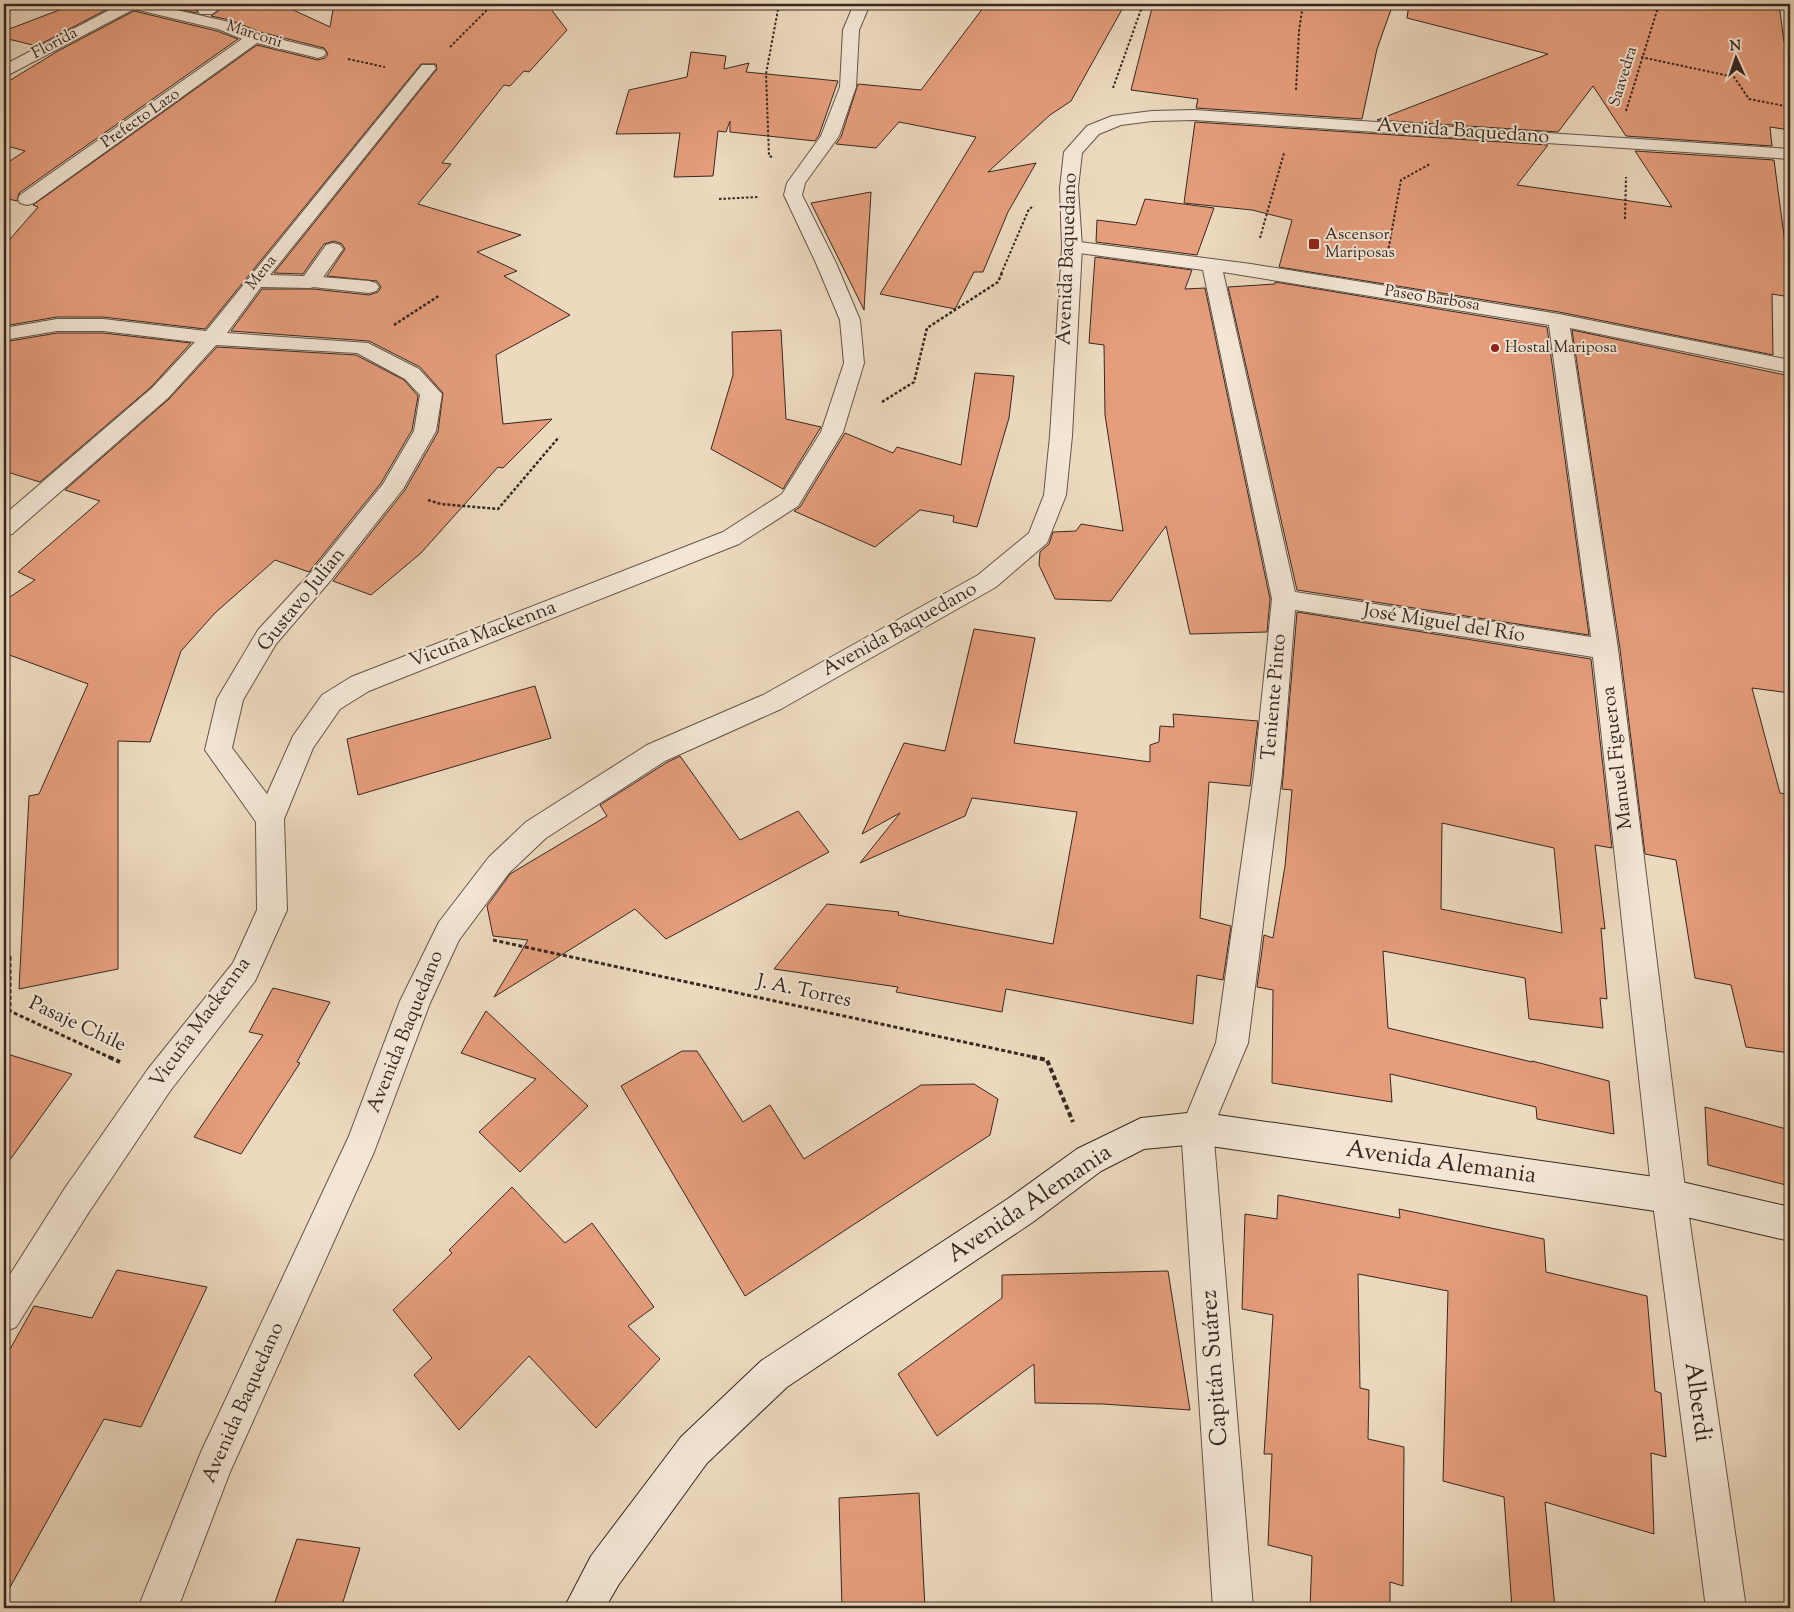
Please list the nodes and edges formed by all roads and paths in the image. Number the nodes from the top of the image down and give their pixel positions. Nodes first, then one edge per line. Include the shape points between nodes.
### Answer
1 (132, 4) edge
2 (469, 4) edge
3 (779, 4) edge
4 (862, 4) edge
5 (1658, 4) edge
6 (1142, 5) edge
7 (254, 38) junction
8 (318, 53) dead end
9 (1641, 57) junction
10 (428, 68) joint
11 (4, 71) edge
12 (1110, 95) dead end
13 (1790, 107) edge
14 (1625, 113) dead end
15 (1627, 144) junction
16 (1790, 154) edge
17 (1437, 163) dead end
18 (807, 167) junction
19 (1069, 188) junction
20 (27, 199) dead end
21 (1625, 219) dead end
22 (1072, 247) junction
23 (333, 249) dead end
24 (1212, 265) junction
25 (255, 281) junction
26 (310, 282) junction
27 (369, 287) dead end
28 (1380, 291) junction
29 (440, 295) dead end
30 (1559, 320) junction
31 (4, 334) edge
32 (210, 338) junction
33 (361, 347) junction
34 (1790, 366) edge
35 (832, 432) junction
36 (559, 437) dead end
37 (392, 489) junction
38 (4, 528) edge
39 (1284, 599) junction
40 (1605, 649) junction
41 (270, 819) junction
42 (448, 931) junction
43 (4, 954) edge
44 (159, 1080) junction
45 (1197, 1128) junction
46 (1089, 1160) junction
47 (1669, 1196) junction
48 (1790, 1224) edge
49 (4, 1315) edge
50 (158, 1608) edge
51 (584, 1608) edge
52 (1233, 1608) edge
53 (1726, 1608) edge

1 - 7 street, Marconi via 223,25
1 - 11 street, Florida
2 - 10 path via 486,11
3 - 18 path via 766,74 769,156
4 - 18 street, Vicuña Mackenna via 851,30 848,87 830,136
5 - 9 path, Saavedra
6 - 12 path
7 - 8 street, Marconi
7 - 20 street, Prefecto Lazo
9 - 13 path via 1734,77 1749,98
9 - 14 path, Saavedra
10 - 25 street, Mena
15 - 16 street, Avenida Baquedano
15 - 19 street, Avenida Baquedano via 1194,114 1152,116 1118,120 1093,130 1073,152
15 - 21 path
17 - 28 path via 1428,164 1401,180
18 - 35 street, Vicuña Mackenna via 796,182 794,195 850,320 854,363
19 - 22 street, Avenida Baquedano
19 - 35 path via 1029,209 998,282 927,328 914,382
22 - 24 street, Paseo Barbosa
22 - 42 street, Avenida Baquedano via 1055,495 1039,537 988,581 772,702 656,753 536,830 499,865
23 - 26 street
24 - 28 street, Paseo Barbosa
24 - 39 street, Teniente Pinto
25 - 26 street
25 - 32 street, Mena via 229,318
26 - 27 street
28 - 30 street, Paseo Barbosa
29 - 33 path
30 - 34 street, Paseo Barbosa
30 - 40 street, Manuel Figueroa
31 - 32 street, Gustavo Julian via 57,325 103,325
32 - 33 street, Gustavo Julian
32 - 38 street, Mena via 160,393
33 - 37 street, Gustavo Julian via 412,374 431,394 425,431
35 - 41 street, Vicuña Mackenna via 790,500 731,538 360,684 331,702 302,743
36 - 37 path via 498,509 440,504
37 - 41 street, Gustavo Julian via 267,637 230,699 218,750
39 - 40 street, José Miguel del Río
39 - 45 street, Teniente Pinto via 1268,774 1232,1043
40 - 47 street, Manuel Figueroa
41 - 44 street, Vicuña Mackenna via 272,910 244,972
42 - 46 path, J. A. Torres via 1047,1060
42 - 50 street, Avenida Baquedano via 415,1001 363,1141 214,1465
43 - 44 path, Pasaje Chile via 10,957 10,1012
44 - 49 street, Vicuña Mackenna
45 - 46 street, Avenida Alemania via 1141,1134
45 - 47 street, Avenida Alemania
45 - 52 street, Capitán Suárez
46 - 51 street, Avenida Alemania via 1021,1210 774,1374 694,1450 605,1570
47 - 48 street, Avenida Alemania
47 - 53 street, Alberdi

